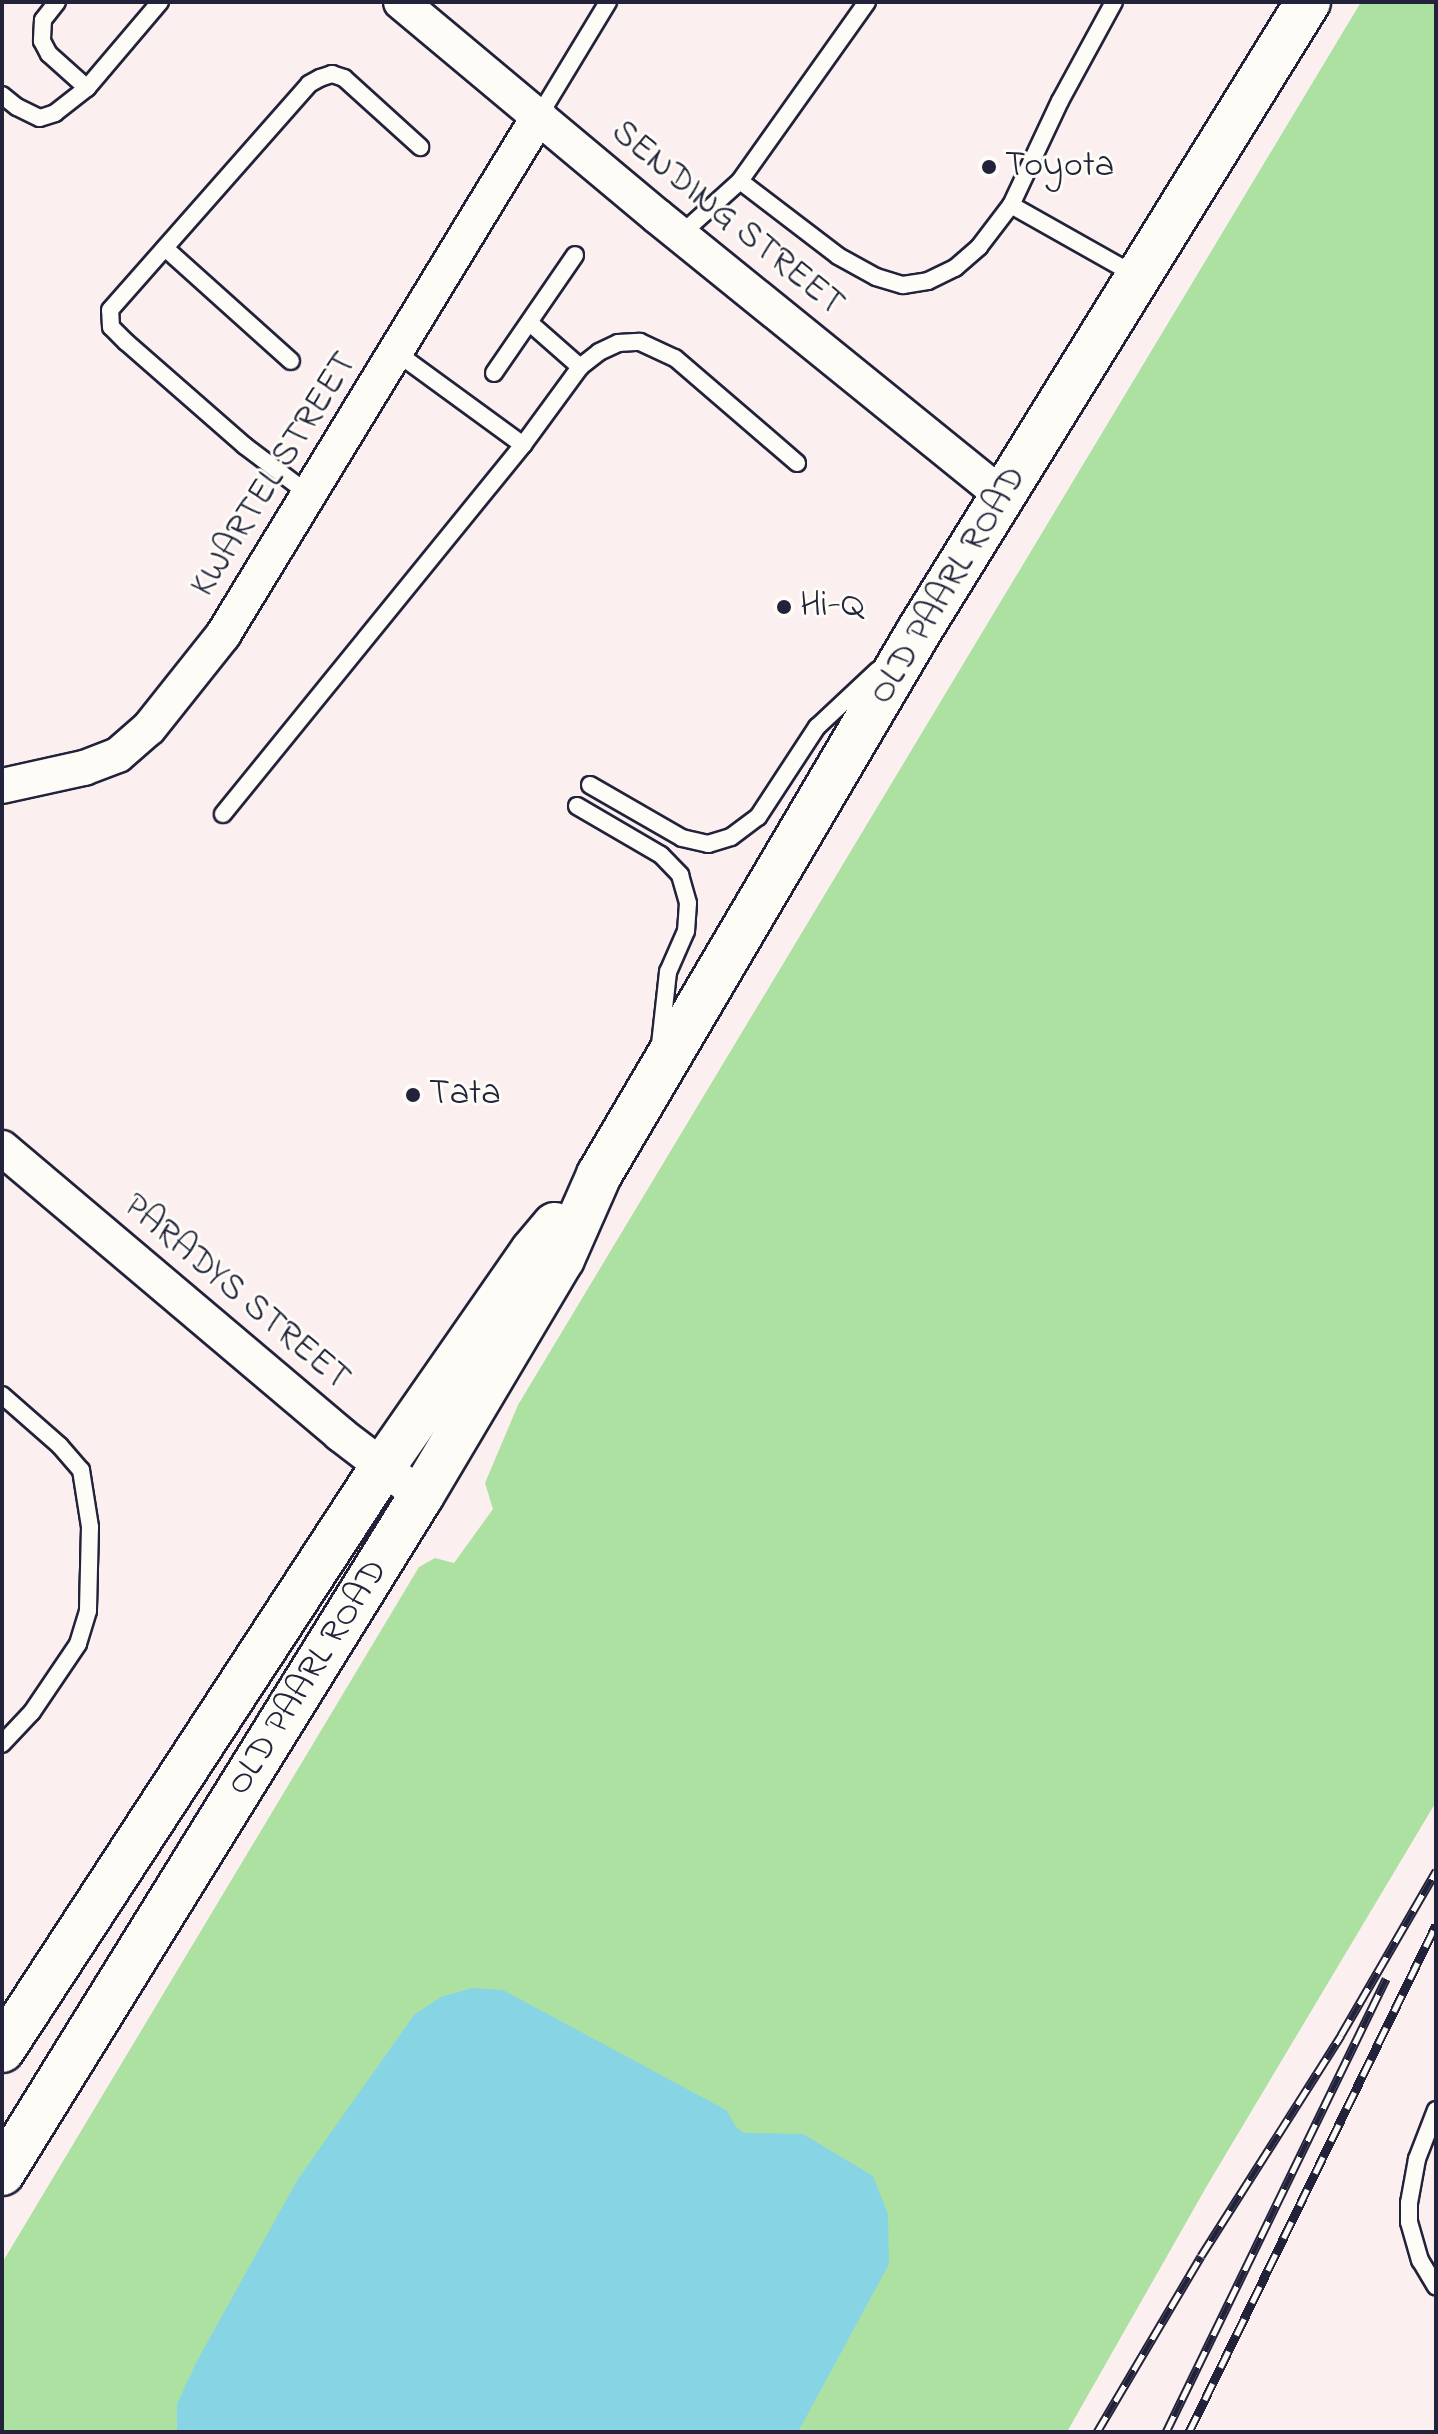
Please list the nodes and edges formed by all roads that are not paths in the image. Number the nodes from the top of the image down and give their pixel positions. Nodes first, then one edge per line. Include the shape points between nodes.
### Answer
1 (57, 2) edge
2 (160, 2) edge
3 (401, 2) edge
4 (608, 2) edge
5 (867, 2) edge
6 (1114, 2) edge
7 (1308, 2) edge
8 (87, 88) junction
9 (2, 95) edge
10 (539, 116) junction
11 (420, 147) dead end
12 (740, 181) junction
13 (1011, 205) junction
14 (680, 235) junction
15 (165, 248) junction
16 (575, 255) dead end
17 (1140, 278) junction
18 (530, 323) junction
19 (397, 353) junction
20 (291, 361) dead end
21 (580, 367) junction
22 (494, 373) dead end
23 (523, 445) junction
24 (797, 463) dead end
25 (310, 495) junction
26 (1003, 496) junction
27 (919, 631) junction
28 (590, 785) dead end
29 (2, 786) edge
30 (577, 806) dead end
31 (223, 814) dead end
32 (656, 1079) junction
33 (2, 1148) edge
34 (599, 1175) junction
35 (2, 1395) edge
36 (382, 1468) junction
37 (421, 1496) junction
38 (2, 1744) edge
39 (2, 2050) edge
40 (1436, 2110) edge
41 (2, 2173) edge
42 (1436, 2287) edge

1 - 8 lane via 43,20 42,41
2 - 8 lane
3 - 10 street, SENDING STREET
4 - 10 lane
5 - 12 lane
6 - 13 lane
7 - 17 main road, OLD PAARL ROAD
8 - 9 lane via 40,118
10 - 14 street, SENDING STREET
10 - 19 street, KWARTEL STREET
11 - 15 lane via 344,78 320,78 309,84
12 - 13 lane via 838,256 903,285 955,268
12 - 14 lane
13 - 17 lane
14 - 26 street, SENDING STREET
15 - 20 lane
15 - 25 lane via 110,310 111,327 245,446
16 - 18 lane
17 - 26 main road, OLD PAARL ROAD
18 - 21 lane
18 - 22 lane
19 - 23 lane
19 - 25 street, KWARTEL STREET
21 - 23 lane
21 - 24 lane via 618,343 640,342 675,358
23 - 31 lane
25 - 29 street, KWARTEL STREET via 223,635 149,728 118,755
26 - 27 main road, OLD PAARL ROAD
27 - 28 lane via 817,727 758,817 731,837 708,844 682,838
27 - 32 main road, OLD PAARL ROAD
30 - 32 lane via 661,855 680,875 688,903 686,931 668,972
32 - 34 main road, OLD PAARL ROAD
33 - 36 street, PARADYS STREET
34 - 36 main road, OLD PAARL ROAD via 533,1251
34 - 37 main road, OLD PAARL ROAD via 562,1259
35 - 38 lane via 81,1470 90,1557 88,1611 78,1644 32,1712
36 - 37 street, PARADYS STREET
36 - 39 main road, OLD PAARL ROAD
37 - 41 main road, OLD PAARL ROAD
40 - 42 lane via 1417,2159 1409,2222 1420,2260

